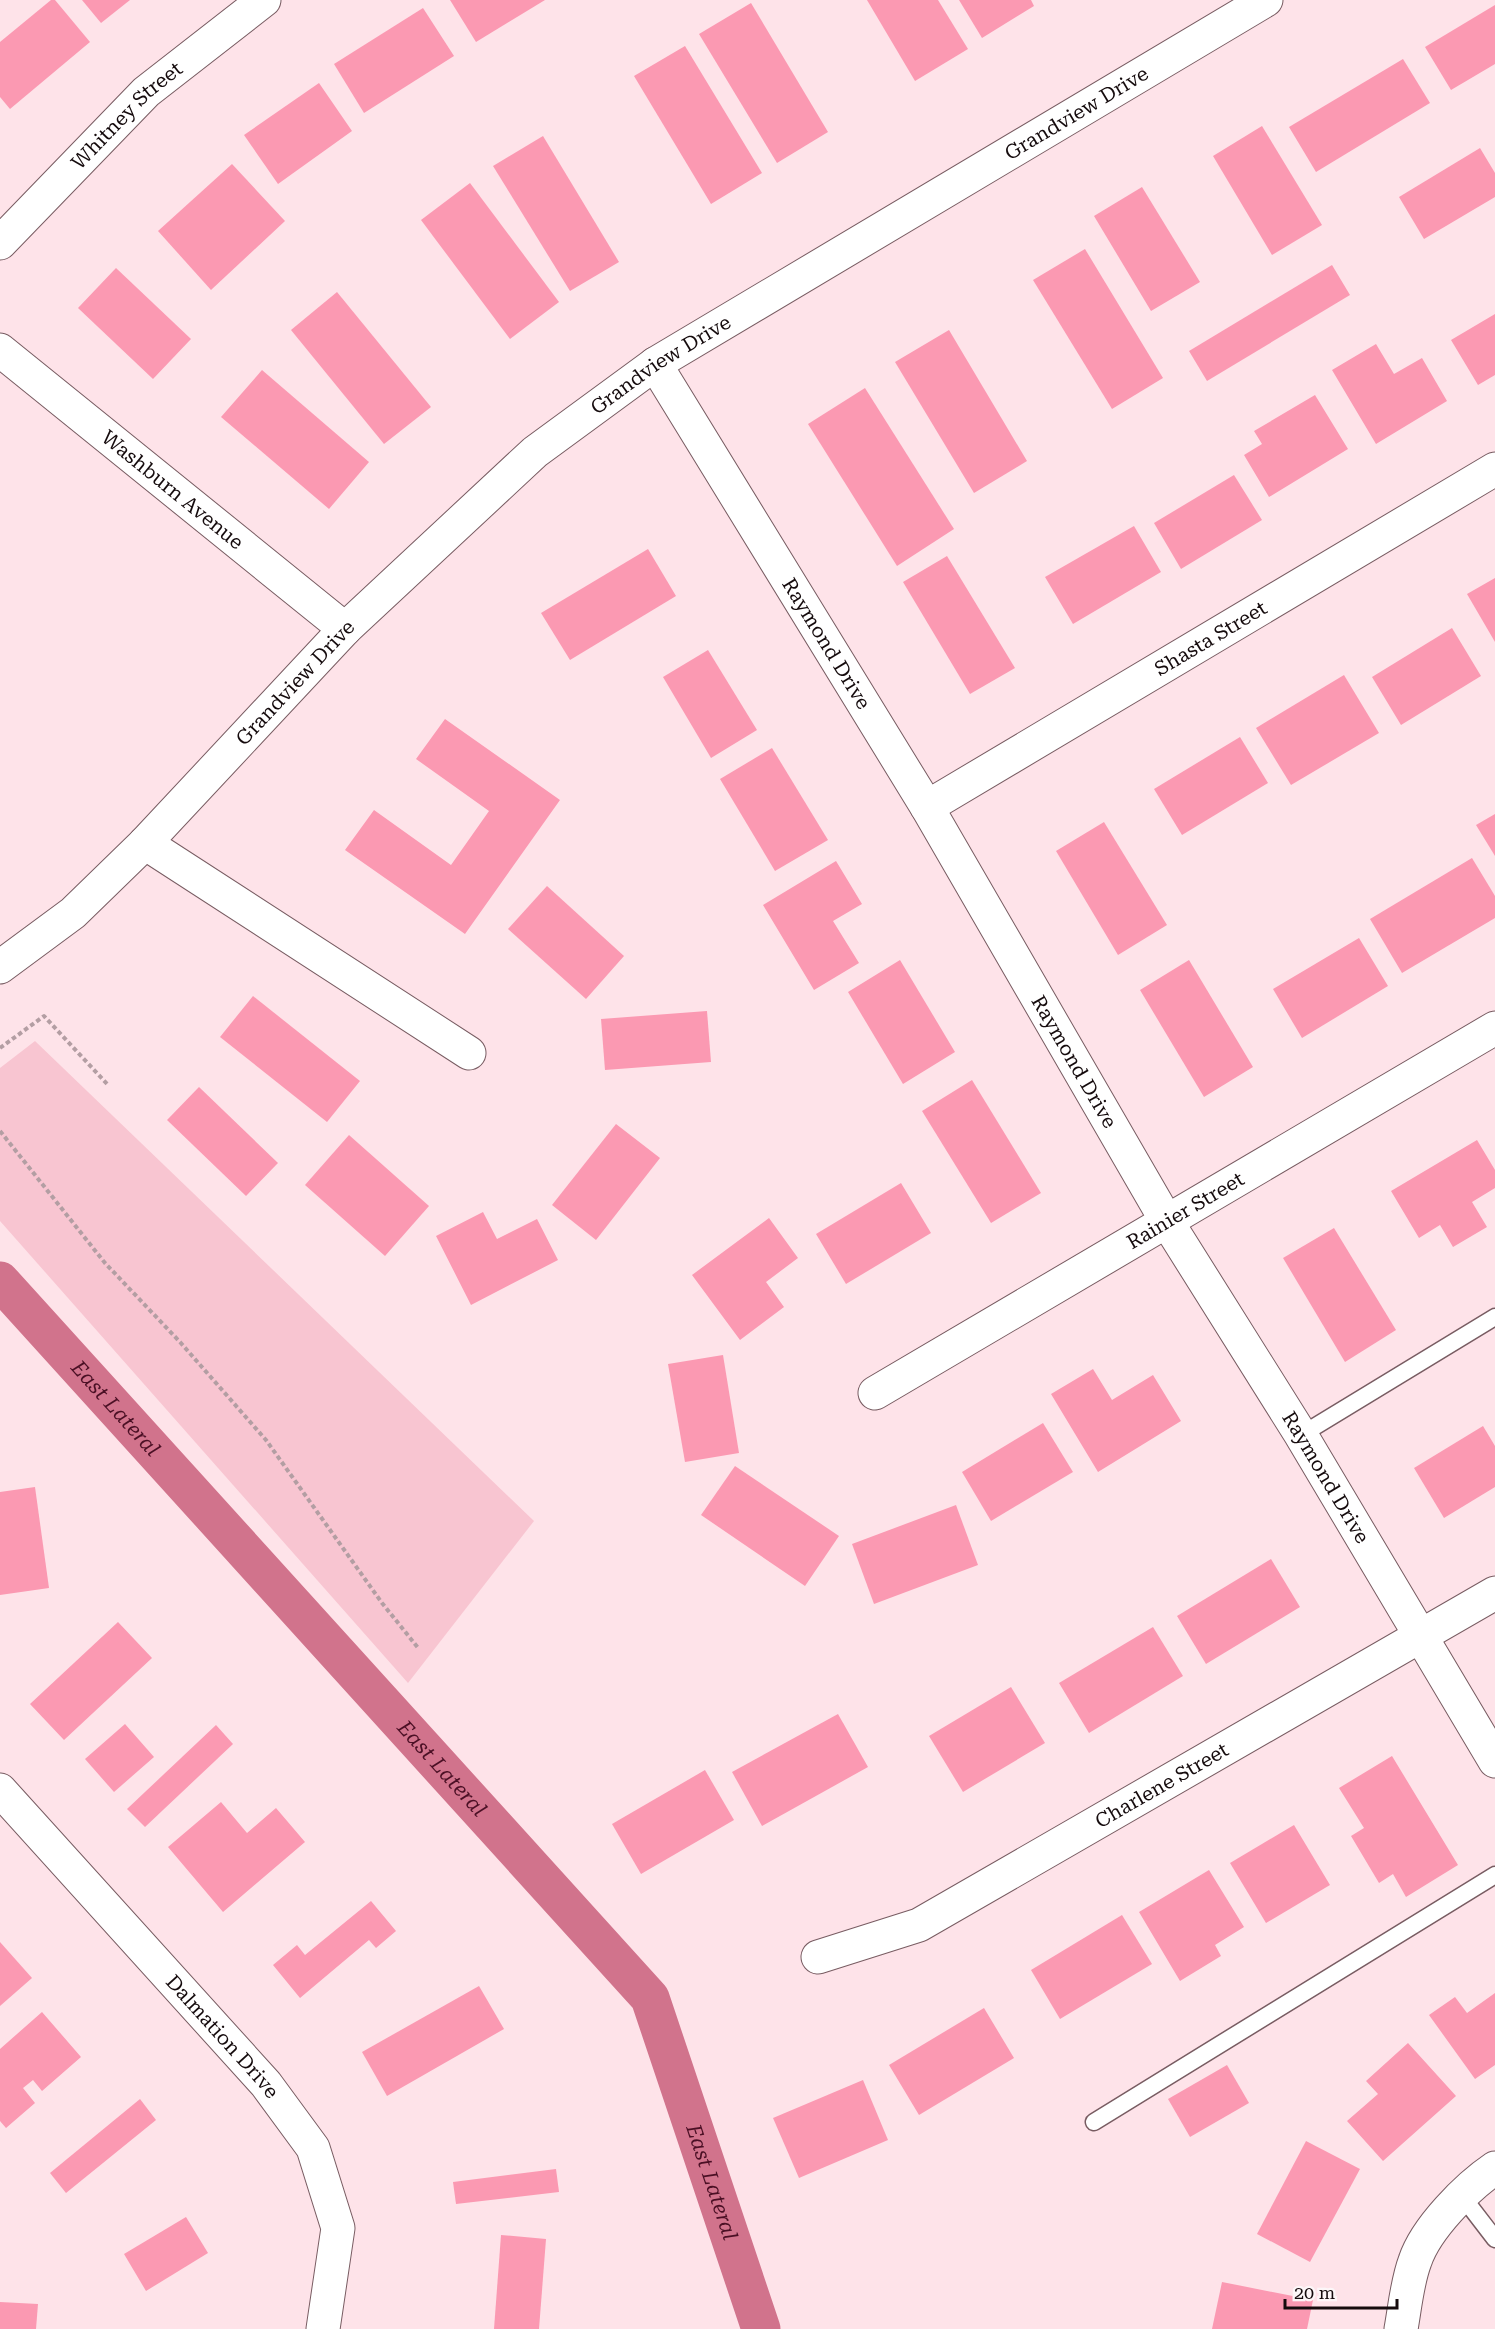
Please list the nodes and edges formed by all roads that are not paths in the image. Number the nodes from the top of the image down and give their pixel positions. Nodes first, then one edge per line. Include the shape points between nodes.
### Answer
1 (264, 0) edge
2 (1266, 0) edge
3 (0, 243) edge
4 (0, 350) edge
5 (656, 364) junction
6 (1495, 469) edge
7 (345, 629) junction
8 (927, 807) junction
9 (145, 843) junction
10 (0, 967) edge
11 (1495, 1028) edge
12 (469, 1053) dead end
13 (1166, 1220) junction
14 (1495, 1317) edge
15 (875, 1393) dead end
16 (1301, 1435) junction
17 (1495, 1593) edge
18 (1420, 1637) junction
19 (1495, 1761) edge
20 (0, 1790) edge
21 (1495, 1875) edge
22 (818, 1957) dead end
23 (1094, 2122) dead end
24 (1495, 2168) edge
25 (1462, 2196) junction
26 (1495, 2239) edge
27 (322, 2329) edge
28 (1401, 2329) edge

1 - 3 street, Whitney Street via 146,92
2 - 5 street, Grandview Drive
4 - 7 street, Washburn Avenue
5 - 7 street, Grandview Drive via 535,452
5 - 8 street, Raymond Drive
6 - 8 street, Shasta Street
7 - 9 street, Grandview Drive
8 - 13 street, Raymond Drive
9 - 10 street, Grandview Drive via 73,913
9 - 12 street
11 - 13 street, Rainier Street
13 - 15 street, Rainier Street
13 - 16 street, Raymond Drive
14 - 16 lane
16 - 18 street, Raymond Drive
17 - 18 street, Charlene Street
18 - 19 street, Raymond Drive
18 - 22 street, Charlene Street via 919,1925
20 - 27 street, Dalmation Drive via 266,2084 313,2148 338,2228
21 - 23 lane
24 - 25 street
25 - 26 lane
25 - 28 street via 1438,2221 1415,2260

